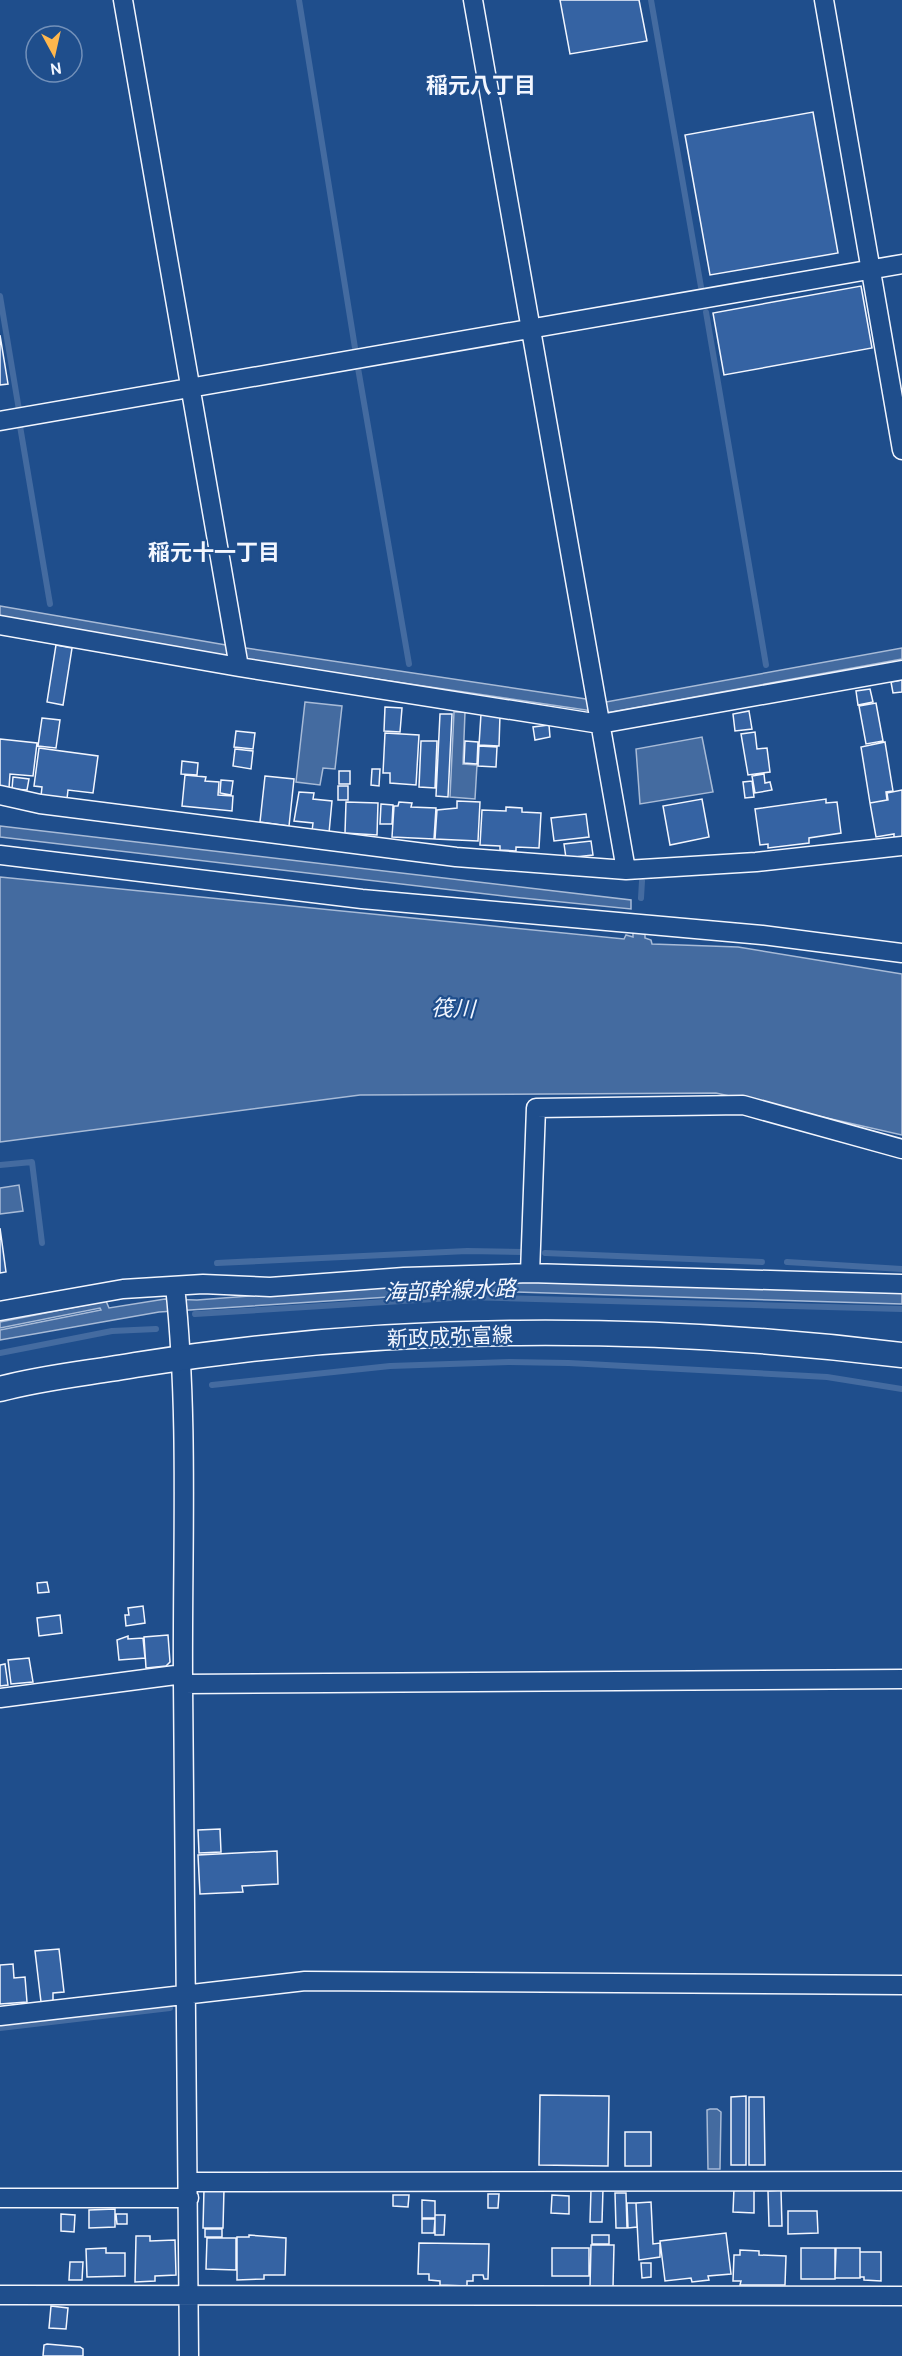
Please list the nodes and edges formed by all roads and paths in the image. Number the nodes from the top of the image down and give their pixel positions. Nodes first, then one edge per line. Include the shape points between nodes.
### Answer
1 (123, 0) edge
2 (473, 0) edge
3 (824, 0) edge
4 (902, 264) edge
5 (871, 270) junction
6 (530, 327) junction
7 (191, 388) junction
8 (0, 421) edge
9 (902, 450) edge
10 (0, 625) edge
11 (239, 665) junction
12 (902, 670) edge
13 (598, 712) junction
14 (0, 795) edge
15 (902, 846) edge
16 (0, 855) edge
17 (626, 870) junction
18 (902, 953) edge
19 (902, 1149) edge
20 (530, 1273) junction
21 (902, 1284) edge
22 (176, 1297) junction
23 (0, 1311) edge
24 (902, 1354) edge
25 (183, 1358) junction
26 (0, 1389) edge
27 (183, 1679) junction
28 (902, 1679) edge
29 (0, 1698) edge
30 (902, 1985) edge
31 (187, 1993) junction
32 (0, 2016) edge
33 (902, 2181) edge
34 (190, 2190) junction
35 (0, 2198) edge
36 (0, 2295) edge
37 (189, 2296) junction
38 (902, 2296) edge
39 (189, 2356) edge

1 - 7 street
2 - 6 street
3 - 5 street
4 - 5 street
5 - 6 street
5 - 9 street
6 - 7 street
6 - 13 street
7 - 8 street
7 - 11 street
10 - 11 street
11 - 13 street
12 - 13 street
13 - 17 street
14 - 17 street via 40,804 444,856
15 - 17 street via 756,862
16 - 18 street via 362,899 762,934
19 - 20 street via 743,1106 536,1108
20 - 21 street
20 - 22 street via 270,1287 202,1284
22 - 23 street via 123,1288
22 - 25 street
24 - 25 main road, 新政成弥富線 via 797,1342 578,1334 295,1344
25 - 26 main road, 新政成弥富線
25 - 27 street
27 - 28 street
27 - 29 street
27 - 31 street
30 - 31 street via 304,1981
31 - 32 street
31 - 34 street
33 - 34 street
34 - 35 street
34 - 37 street
36 - 37 street
37 - 38 street
37 - 39 street

